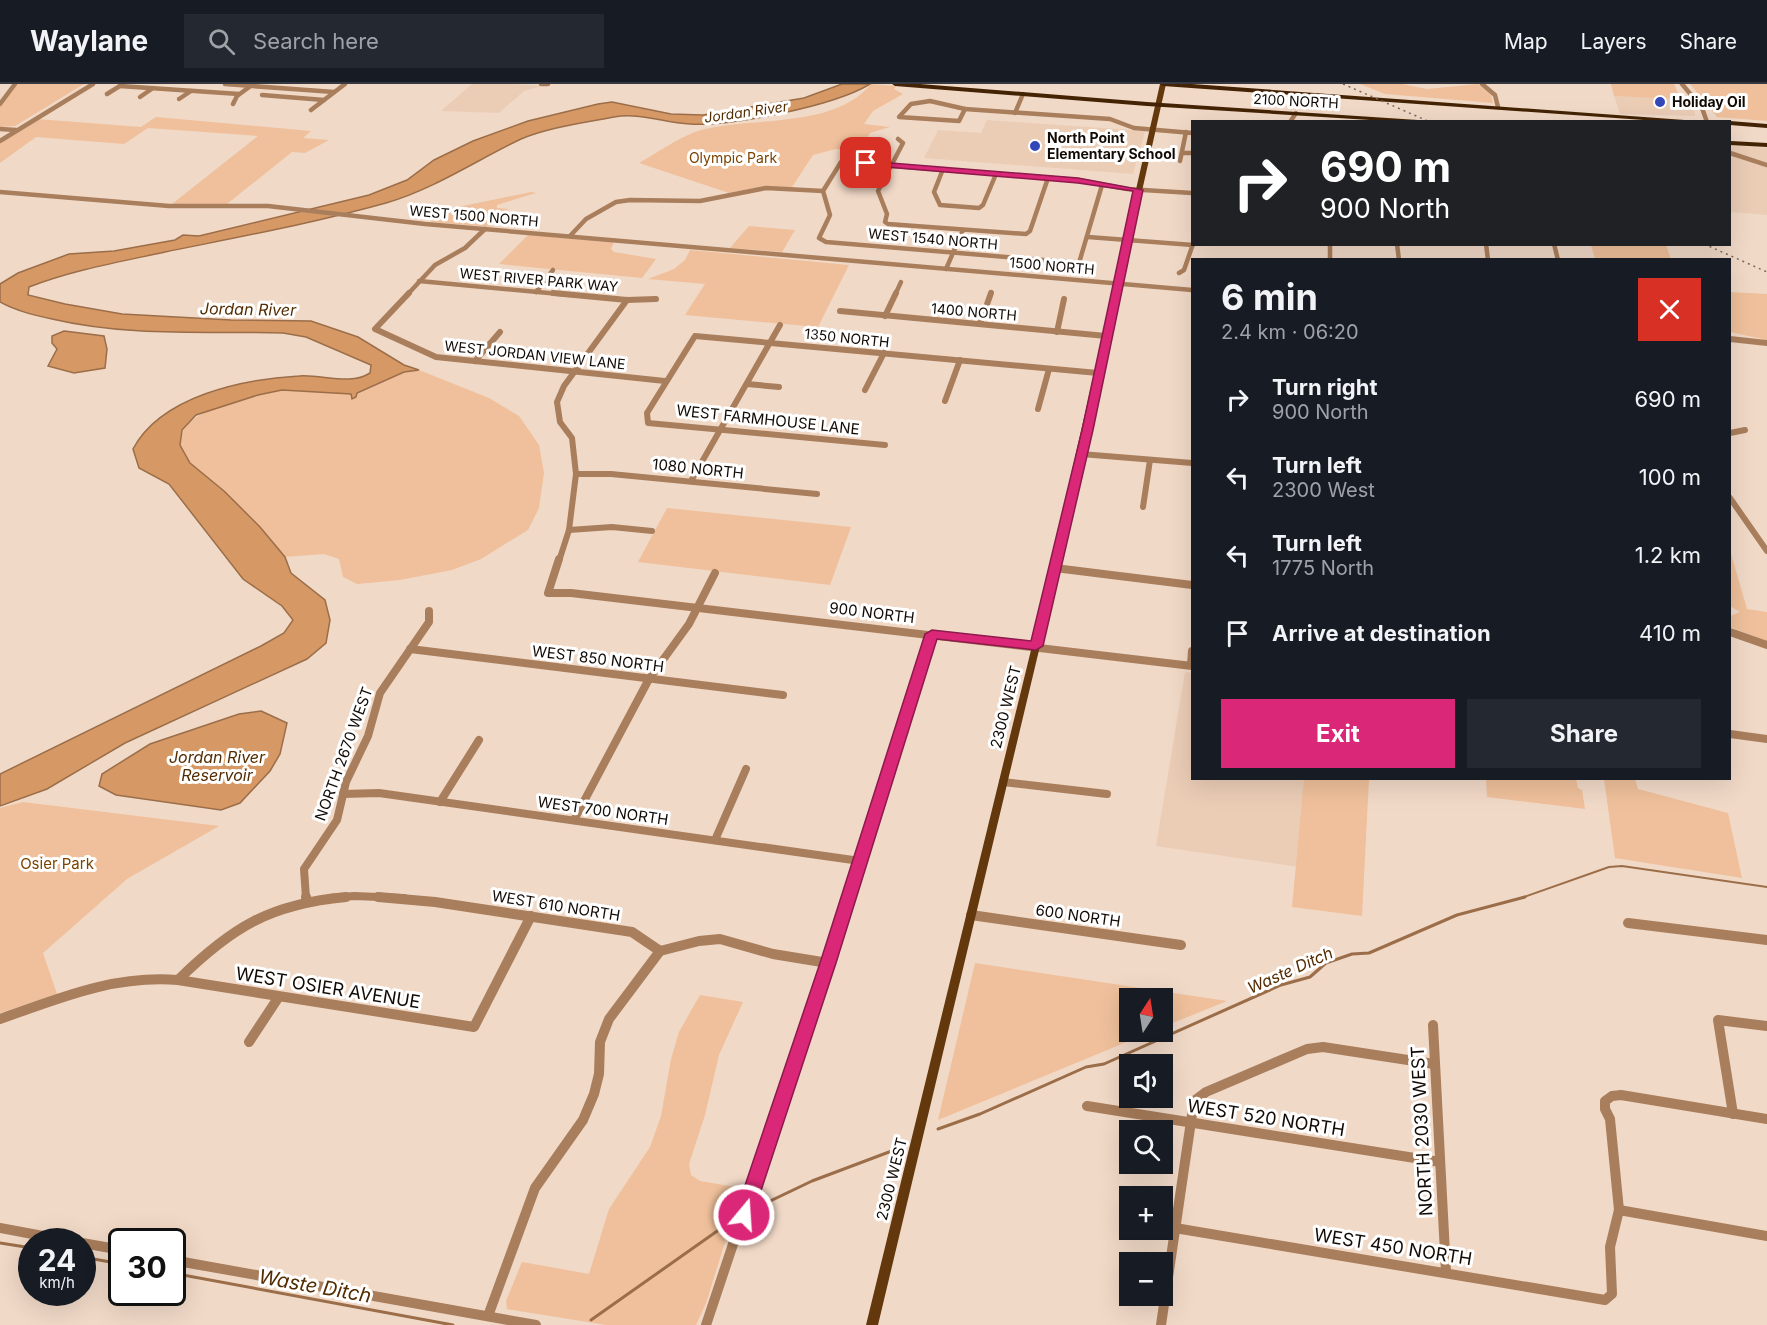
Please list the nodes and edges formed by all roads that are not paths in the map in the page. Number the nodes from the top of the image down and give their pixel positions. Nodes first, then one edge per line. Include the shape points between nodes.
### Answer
1 (15, 84) edge
2 (93, 84) edge
3 (225, 84) edge
4 (320, 84) edge
5 (345, 84) edge
6 (541, 84) edge
7 (548, 84) edge
8 (895, 84) edge
9 (1163, 84) edge
10 (1482, 84) edge
11 (1683, 84) edge
12 (121, 85) edge
13 (252, 85) edge
14 (269, 87) junction
15 (153, 88) junction
16 (311, 90) junction
17 (0, 91) edge
18 (10, 91) junction
19 (191, 91) junction
20 (334, 92) junction
21 (107, 94) dead end
22 (239, 94) junction
23 (1023, 94) junction
24 (140, 97) dead end
25 (179, 99) dead end
26 (324, 100) junction
27 (0, 104) edge
28 (233, 104) dead end
29 (1158, 104) junction
30 (1498, 107) junction
31 (965, 109) junction
32 (311, 110) dead end
33 (1015, 113) junction
34 (1296, 113) junction
35 (1116, 114) dead end
36 (1110, 119) junction
37 (1292, 120) edge
38 (1412, 120) edge
39 (1693, 120) edge
40 (1708, 120) edge
41 (1731, 123) edge
42 (1767, 126) edge
43 (0, 129) edge
44 (17, 130) junction
45 (1152, 130) junction
46 (1186, 132) junction
47 (1191, 133) edge
48 (898, 139) dead end
49 (0, 141) edge
50 (1731, 143) edge
51 (1767, 146) edge
52 (1182, 153) junction
53 (1191, 153) edge
54 (1731, 153) edge
55 (1180, 161) dead end
56 (891, 165) junction
57 (1767, 165) edge
58 (943, 169) junction
59 (996, 174) junction
60 (1048, 178) junction
61 (1102, 184) junction
62 (1138, 190) junction
63 (823, 191) junction
64 (0, 192) edge
65 (1191, 193) edge
66 (485, 229) junction
67 (963, 230) junction
68 (570, 236) junction
69 (1088, 237) junction
70 (1128, 240) junction
71 (1191, 245) edge
72 (1193, 246) edge
73 (953, 253) junction
74 (946, 269) junction
75 (553, 270) dead end
76 (1179, 273) dead end
77 (419, 281) junction
78 (901, 282) dead end
79 (1118, 284) junction
80 (1191, 290) edge
81 (536, 292) junction
82 (991, 292) dead end
83 (656, 299) dead end
84 (1064, 299) dead end
85 (627, 300) junction
86 (840, 311) dead end
87 (885, 316) junction
88 (980, 324) junction
89 (780, 325) dead end
90 (500, 332) dead end
91 (1057, 332) junction
92 (1106, 336) junction
93 (1731, 339) edge
94 (770, 342) junction
95 (1767, 343) edge
96 (884, 353) junction
97 (960, 360) junction
98 (475, 361) junction
99 (1049, 369) junction
100 (574, 372) junction
101 (1098, 373) junction
102 (664, 381) junction
103 (747, 384) junction
104 (779, 387) dead end
105 (865, 390) dead end
106 (945, 401) dead end
107 (1038, 410) dead end
108 (648, 423) joint
109 (721, 428) junction
110 (1745, 430) dead end
111 (1731, 433) edge
112 (885, 445) dead end
113 (1081, 454) junction
114 (1150, 460) junction
115 (1191, 463) edge
116 (576, 474) junction
117 (691, 481) junction
118 (817, 494) dead end
119 (1731, 499) edge
120 (1143, 507) dead end
121 (569, 530) junction
122 (652, 531) dead end
123 (1767, 551) edge
124 (1055, 568) junction
125 (715, 573) dead end
126 (1191, 585) edge
127 (697, 607) junction
128 (429, 611) dead end
129 (1731, 632) edge
130 (932, 634) junction
131 (1767, 645) edge
132 (1036, 646) junction
133 (410, 650) junction
134 (1191, 666) edge
135 (648, 679) junction
136 (783, 695) dead end
137 (1731, 734) edge
138 (1767, 739) edge
139 (479, 740) dead end
140 (746, 769) dead end
141 (1003, 782) junction
142 (343, 794) junction
143 (1107, 795) dead end
144 (440, 802) junction
145 (574, 820) junction
146 (715, 840) junction
147 (860, 861) junction
148 (307, 901) junction
149 (971, 915) junction
150 (531, 916) junction
151 (1628, 924) dead end
152 (1767, 940) edge
153 (1181, 945) dead end
154 (660, 951) junction
155 (828, 963) junction
156 (178, 980) junction
157 (278, 998) junction
158 (0, 1019) edge
159 (1433, 1024) dead end
160 (1767, 1026) edge
161 (249, 1042) dead end
162 (1434, 1064) junction
163 (1087, 1106) dead end
164 (1733, 1114) junction
165 (1767, 1119) edge
166 (1190, 1123) junction
167 (1440, 1162) junction
168 (1619, 1210) junction
169 (0, 1228) edge
170 (1174, 1228) junction
171 (18, 1231) edge
172 (1767, 1236) edge
173 (186, 1262) edge
174 (1446, 1272) junction
175 (488, 1316) junction
176 (536, 1325) edge
177 (706, 1325) edge
178 (872, 1325) edge
179 (1161, 1325) edge

1 - 18 street
2 - 44 street
3 - 13 street
4 - 16 street
5 - 20 street
6 - 7 street
8 - 23 highway, 2100 NORTH
9 - 29 main road, 2300 WEST
9 - 30 highway, 2100 NORTH
10 - 30 street via 1495,96
11 - 40 street
12 - 15 street
12 - 21 street
13 - 14 street
13 - 22 street
14 - 16 street
14 - 26 street via 262,95
15 - 19 street
15 - 24 street
16 - 20 street
17 - 18 street
18 - 27 street
19 - 22 street
19 - 25 street
20 - 26 street
22 - 28 street
23 - 29 highway, 2100 NORTH
23 - 33 street
26 - 32 street
29 - 34 highway, 2100 NORTH
29 - 45 main road, 2300 WEST
30 - 39 highway, 2100 NORTH
31 - 31 street via 959,121 899,117 911,104 930,101
31 - 33 street
33 - 36 street
34 - 37 street
34 - 38 highway, 2100 NORTH
35 - 36 street
36 - 45 street
41 - 42 highway
43 - 44 street
44 - 49 street
45 - 46 street
45 - 62 main road, 2300 WEST
46 - 47 street
46 - 52 street
48 - 56 street via 903,143
50 - 51 highway
52 - 53 street
52 - 55 street
54 - 57 street
56 - 58 street
56 - 63 street via 841,162
56 - 67 street via 878,191 887,214 885,222
58 - 59 street
58 - 59 street via 934,192 940,205 979,208
59 - 60 street
60 - 61 street
60 - 67 street via 1026,234
61 - 62 street
61 - 69 street
62 - 65 street
62 - 70 main road, 2300 WEST
63 - 68 street via 764,188 699,201 624,201 592,212
63 - 73 street, WEST 1540 NORTH via 831,215 820,241
64 - 66 street, WEST 1500 NORTH via 169,206 252,205
66 - 68 street, WEST 1500 NORTH
66 - 77 street
67 - 73 street
68 - 74 street, WEST 1500 NORTH
69 - 70 street
69 - 73 street, WEST 1540 NORTH via 1079,263
70 - 71 street
70 - 79 main road, 2300 WEST
72 - 76 street via 1184,270
73 - 74 street
74 - 79 street, 1500 NORTH
75 - 81 street
77 - 81 street, WEST RIVER PARK WAY
77 - 98 street, WEST JORDAN VIEW LANE via 374,327 429,355
78 - 87 street
79 - 80 street, 1500 NORTH
79 - 92 main road, 2300 WEST
81 - 85 street, WEST RIVER PARK WAY
82 - 88 street
83 - 85 street, WEST RIVER PARK WAY
84 - 91 street
85 - 100 street
86 - 87 street, 1400 NORTH
87 - 88 street, 1400 NORTH
88 - 91 street, 1400 NORTH
89 - 94 street
90 - 98 street
91 - 92 street, 1400 NORTH
92 - 101 main road, 2300 WEST
93 - 95 street
94 - 96 street, 1350 NORTH
94 - 102 street, 1350 NORTH via 695,336
94 - 103 street
96 - 97 street, 1350 NORTH
96 - 105 street
97 - 99 street, 1350 NORTH
97 - 106 street
98 - 100 street, WEST JORDAN VIEW LANE
99 - 101 street, 1350 NORTH
99 - 107 street
100 - 102 street, WEST JORDAN VIEW LANE
100 - 116 street via 560,394 557,408 560,422 572,438
101 - 113 main road, 2300 WEST
102 - 108 street, 1350 NORTH via 650,405
103 - 104 street
103 - 109 street
108 - 109 street, WEST FARMHOUSE LANE
109 - 112 street, WEST FARMHOUSE LANE
109 - 117 street
110 - 111 street
113 - 114 street
113 - 124 main road, 2300 WEST
114 - 115 street
114 - 120 street
116 - 117 street, 1080 NORTH
116 - 121 street
117 - 118 street, 1080 NORTH
119 - 123 street
121 - 122 street via 612,527
121 - 127 street, 900 NORTH via 548,593
124 - 126 street
124 - 132 main road, 2300 WEST
125 - 127 street
127 - 130 street, 900 NORTH
127 - 135 street
128 - 133 street, NORTH 2670 WEST via 429,622
129 - 131 street
130 - 132 street, 900 NORTH
130 - 147 street
132 - 134 street, 900 NORTH
132 - 141 main road, 2300 WEST
133 - 135 street, WEST 850 NORTH
133 - 142 street, NORTH 2670 WEST via 380,693 368,736
135 - 136 street, WEST 850 NORTH
135 - 145 street
137 - 138 street
139 - 144 street
140 - 146 street
141 - 143 street
141 - 149 main road, 2300 WEST
142 - 144 street, WEST 700 NORTH via 379,793
142 - 148 street, NORTH 2670 WEST via 332,830 304,869
144 - 145 street, WEST 700 NORTH
145 - 146 street, WEST 700 NORTH
146 - 147 street, WEST 700 NORTH
147 - 155 street
148 - 150 street, WEST 610 NORTH via 355,894 399,896
148 - 156 street via 238,928 199,957
149 - 153 street, 600 NORTH
149 - 178 main road, 2300 WEST
150 - 154 street, WEST 610 NORTH via 632,932
150 - 157 street, WEST OSIER AVENUE via 474,1027
151 - 152 street
154 - 155 street via 699,940 720,939 773,954
154 - 175 street via 609,1019 600,1042 594,1094 583,1120 535,1188
155 - 177 street
156 - 157 street, WEST OSIER AVENUE
156 - 158 street, WEST OSIER AVENUE via 133,979 104,984
157 - 161 street
159 - 162 street, NORTH 2030 WEST
160 - 164 street via 1718,1020
162 - 166 street via 1323,1047 1307,1049 1206,1092 1194,1101
162 - 167 street, NORTH 2030 WEST
163 - 166 street, WEST 520 NORTH
164 - 165 street
164 - 168 street via 1621,1095 1605,1101
166 - 167 street, WEST 520 NORTH
166 - 170 street
167 - 174 street, NORTH 2030 WEST
168 - 172 street
168 - 174 street, WEST 450 NORTH via 1610,1247 1612,1294 1605,1300
169 - 171 street
170 - 174 street, WEST 450 NORTH
170 - 179 street
173 - 175 street
175 - 176 street

